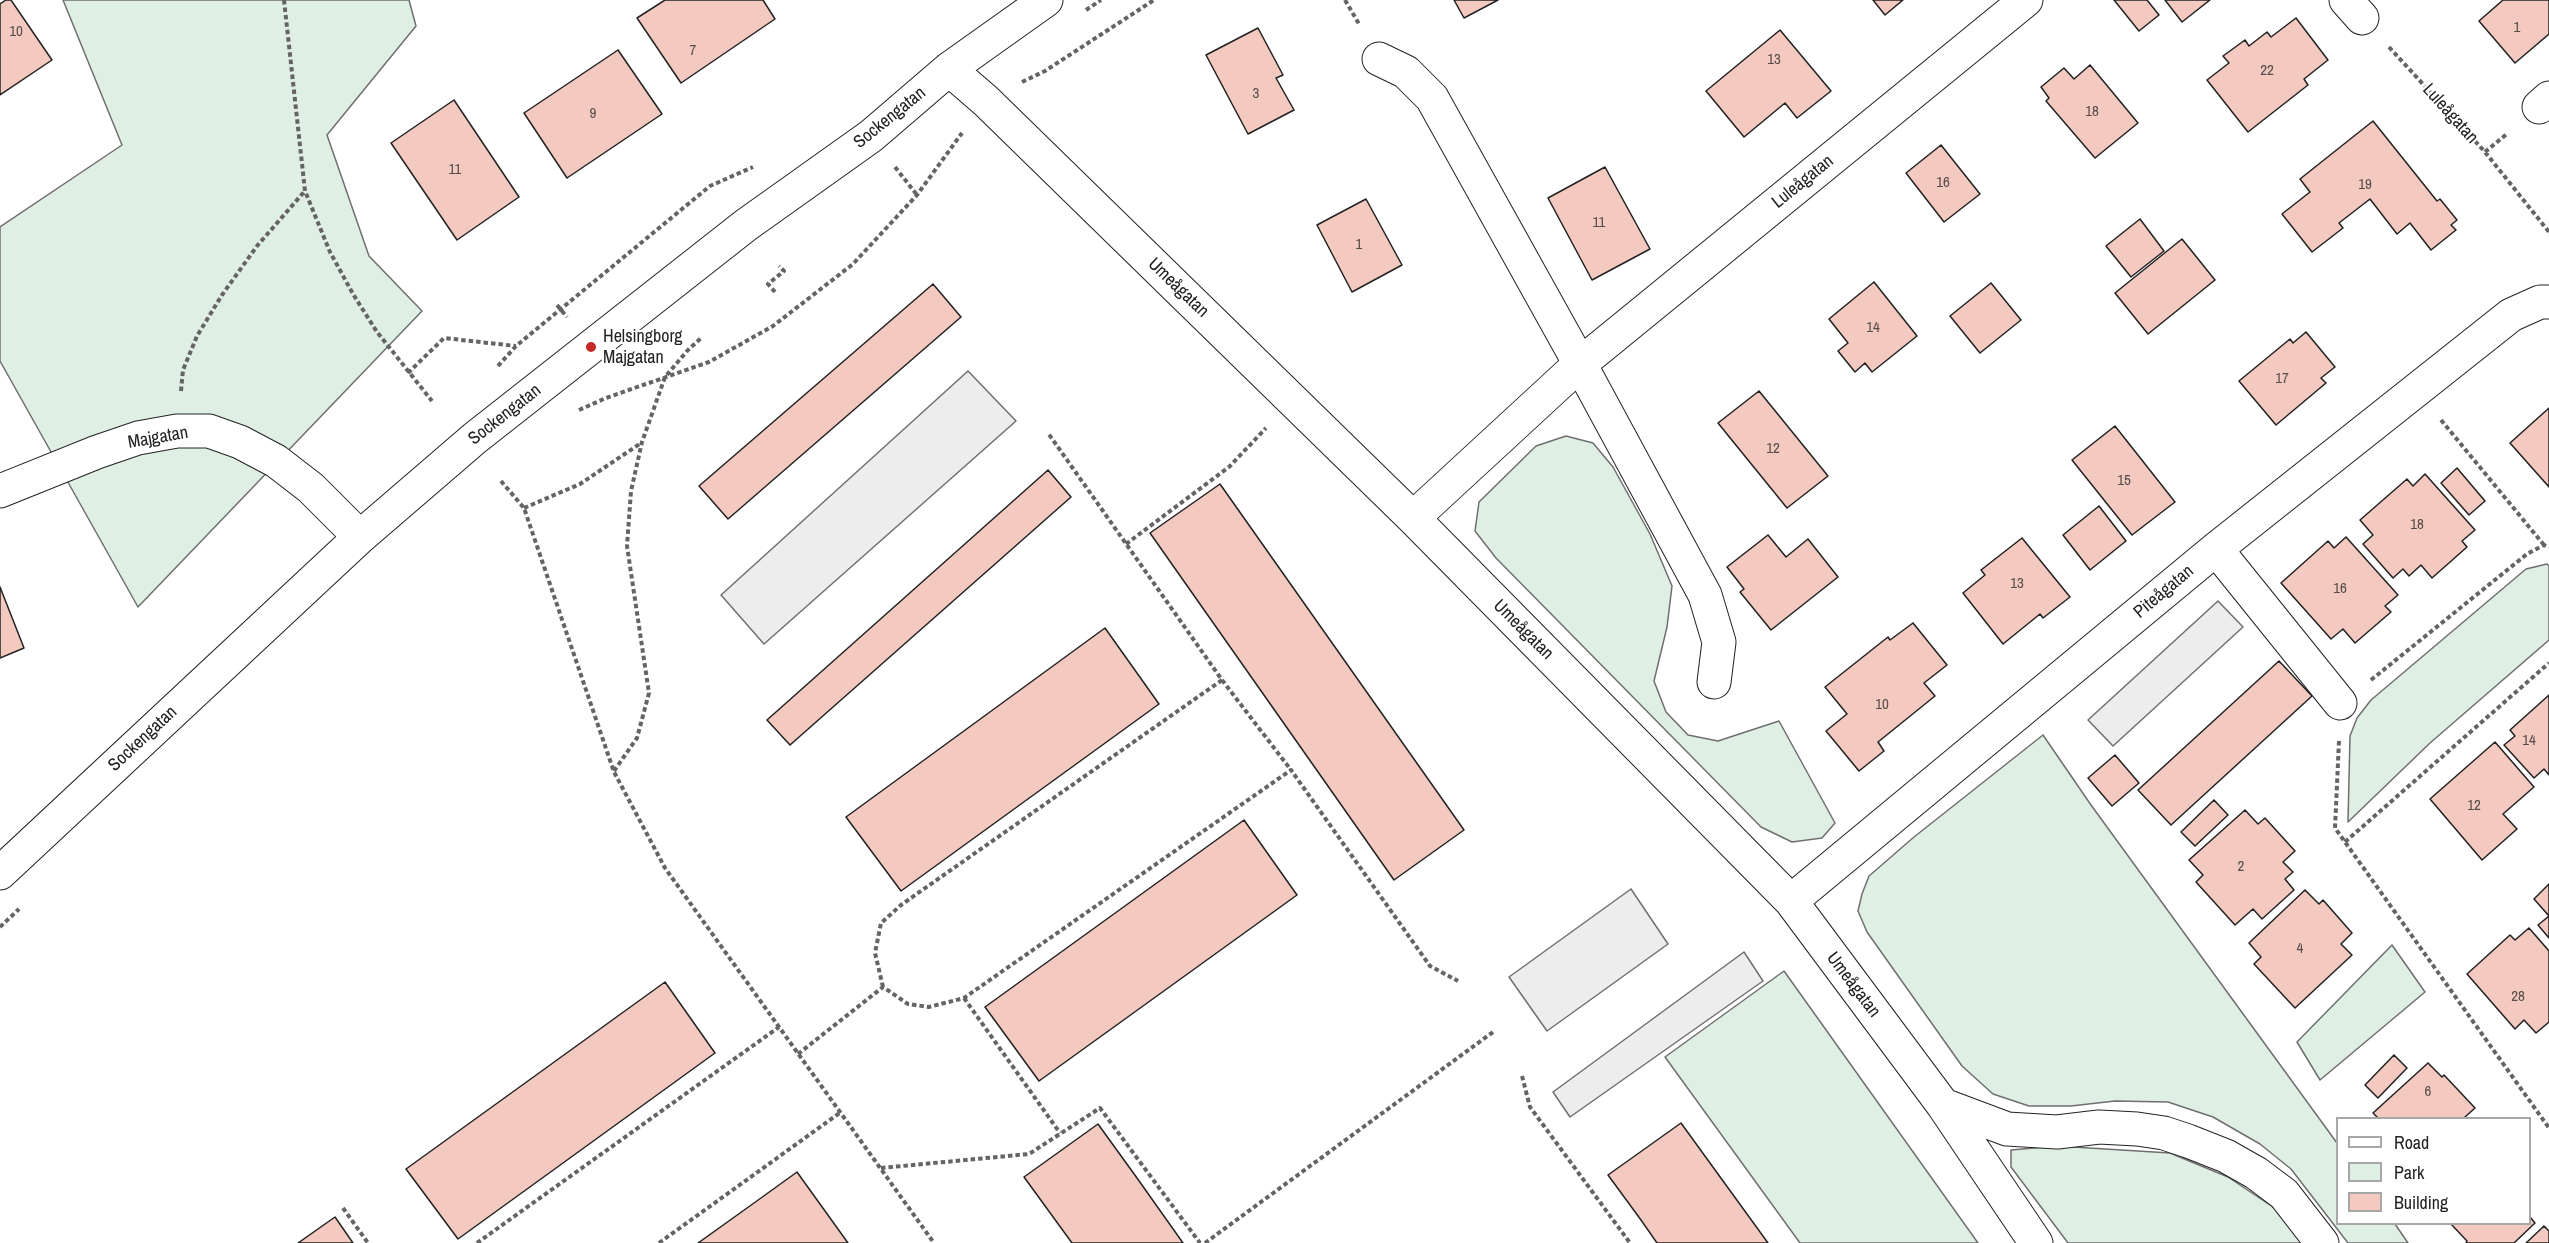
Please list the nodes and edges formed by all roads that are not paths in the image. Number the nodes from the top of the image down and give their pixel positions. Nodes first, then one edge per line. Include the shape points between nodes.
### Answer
1 (1046, 0) edge
2 (2026, 0) edge
3 (1379, 59) dead end
4 (950, 69) junction
5 (2549, 302) edge
6 (1581, 364) junction
7 (0, 491) edge
8 (1413, 518) junction
9 (360, 537) junction
10 (2216, 549) junction
11 (1714, 682) dead end
12 (2340, 703) road end
13 (0, 873) edge
14 (1791, 901) junction
15 (1943, 1105) junction
16 (2036, 1243) edge
17 (2322, 1243) edge

1 - 4 street, Sockengatan
2 - 6 street, Luleågatan
3 - 6 street via 1406,72 1432,98
4 - 8 street, Umeågatan
4 - 9 street, Sockengatan via 872,136 746,225 475,438
5 - 10 street, Piteågatan via 2511,315
6 - 8 street, Luleågatan
6 - 11 street via 1705,595 1719,642
7 - 9 street, Majgatan via 138,438 177,431 209,431 276,461 311,488
8 - 14 street, Umeågatan
9 - 13 street, Sockengatan
10 - 12 street
10 - 14 street, Piteågatan
14 - 15 street, Umeågatan
15 - 16 street, Umeågatan
15 - 17 street via 2007,1129 2057,1132 2099,1126 2164,1133 2188,1141 2226,1156 2284,1194

